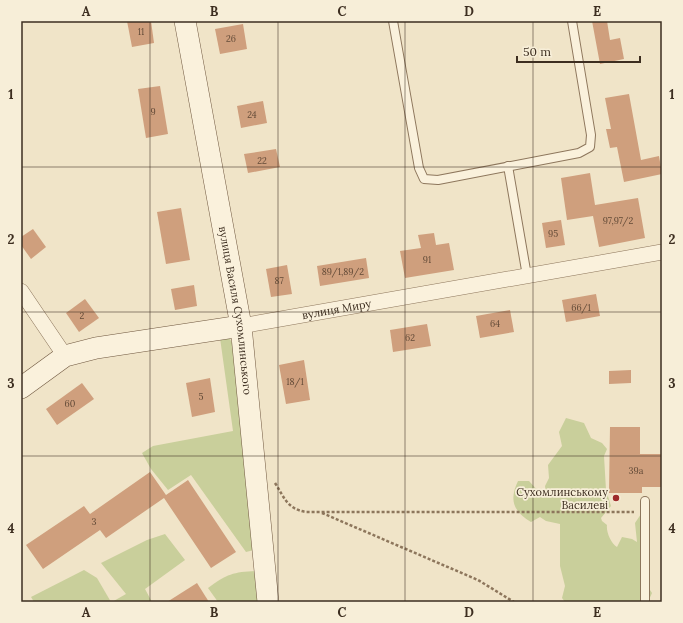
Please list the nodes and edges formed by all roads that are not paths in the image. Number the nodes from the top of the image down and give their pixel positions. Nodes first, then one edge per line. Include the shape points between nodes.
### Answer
1 (185, 21) edge
2 (393, 21) edge
3 (572, 21) edge
4 (508, 166) junction
5 (662, 252) edge
6 (527, 276) junction
7 (21, 291) edge
8 (241, 326) junction
9 (65, 356) junction
10 (21, 388) edge
11 (645, 501) dead end
12 (268, 602) edge
13 (645, 602) edge

1 - 8 street, вулиця Василя Сухомлинського
2 - 4 lane via 419,168 424,179 438,180
3 - 4 lane via 591,135 590,147 579,153
4 - 6 lane
5 - 6 street, вулиця Миру
6 - 8 street, вулиця Миру
7 - 9 street
8 - 9 street, вулиця Миру via 96,348
8 - 12 street, вулиця Василя Сухомлинського
9 - 10 street, вулиця Миру
11 - 13 lane

